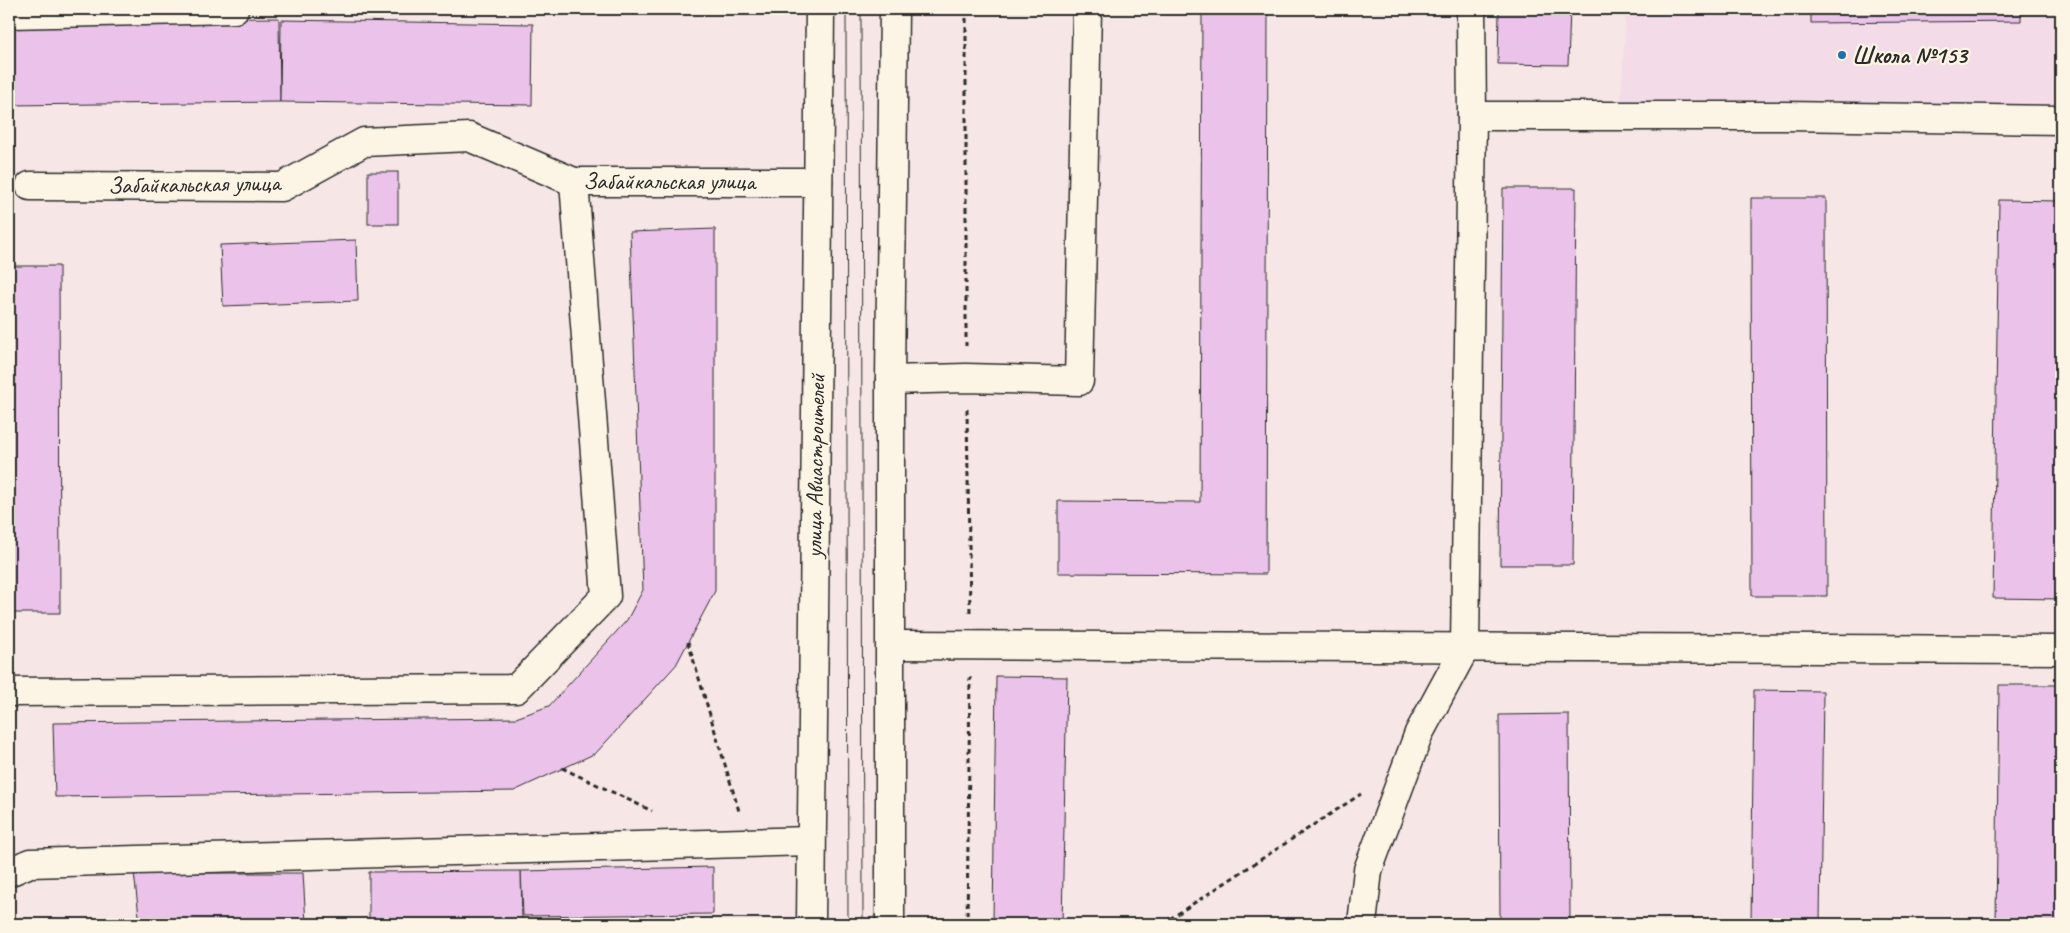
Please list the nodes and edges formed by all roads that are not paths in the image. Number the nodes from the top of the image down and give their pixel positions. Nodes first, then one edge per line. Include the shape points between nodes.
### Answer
1 (234, 9) edge
2 (820, 9) edge
3 (894, 9) edge
4 (1088, 9) edge
5 (1471, 9) edge
6 (9, 14) edge
7 (1472, 116) junction
8 (2061, 120) edge
9 (574, 182) junction
10 (818, 182) junction
11 (30, 186) dead end
12 (890, 380) junction
13 (891, 645) junction
14 (1465, 648) junction
15 (2061, 650) edge
16 (9, 692) edge
17 (811, 841) junction
18 (16, 864) edge
19 (811, 924) edge
20 (890, 924) edge
21 (1362, 924) edge

1 - 6 main road
2 - 10 main road, улица Авиастроителей
3 - 12 main road
4 - 12 main road via 1079,381
5 - 7 main road
7 - 8 main road
7 - 14 main road
9 - 10 main road, Забайкальская улица
9 - 11 main road, Забайкальская улица via 469,137 364,142 282,187
9 - 16 main road via 606,596 516,690
10 - 17 main road, улица Авиастроителей
12 - 13 main road
13 - 14 main road
13 - 20 main road
14 - 15 main road
14 - 21 main road via 1419,733 1368,870
17 - 18 main road
17 - 19 main road, улица Авиастроителей

